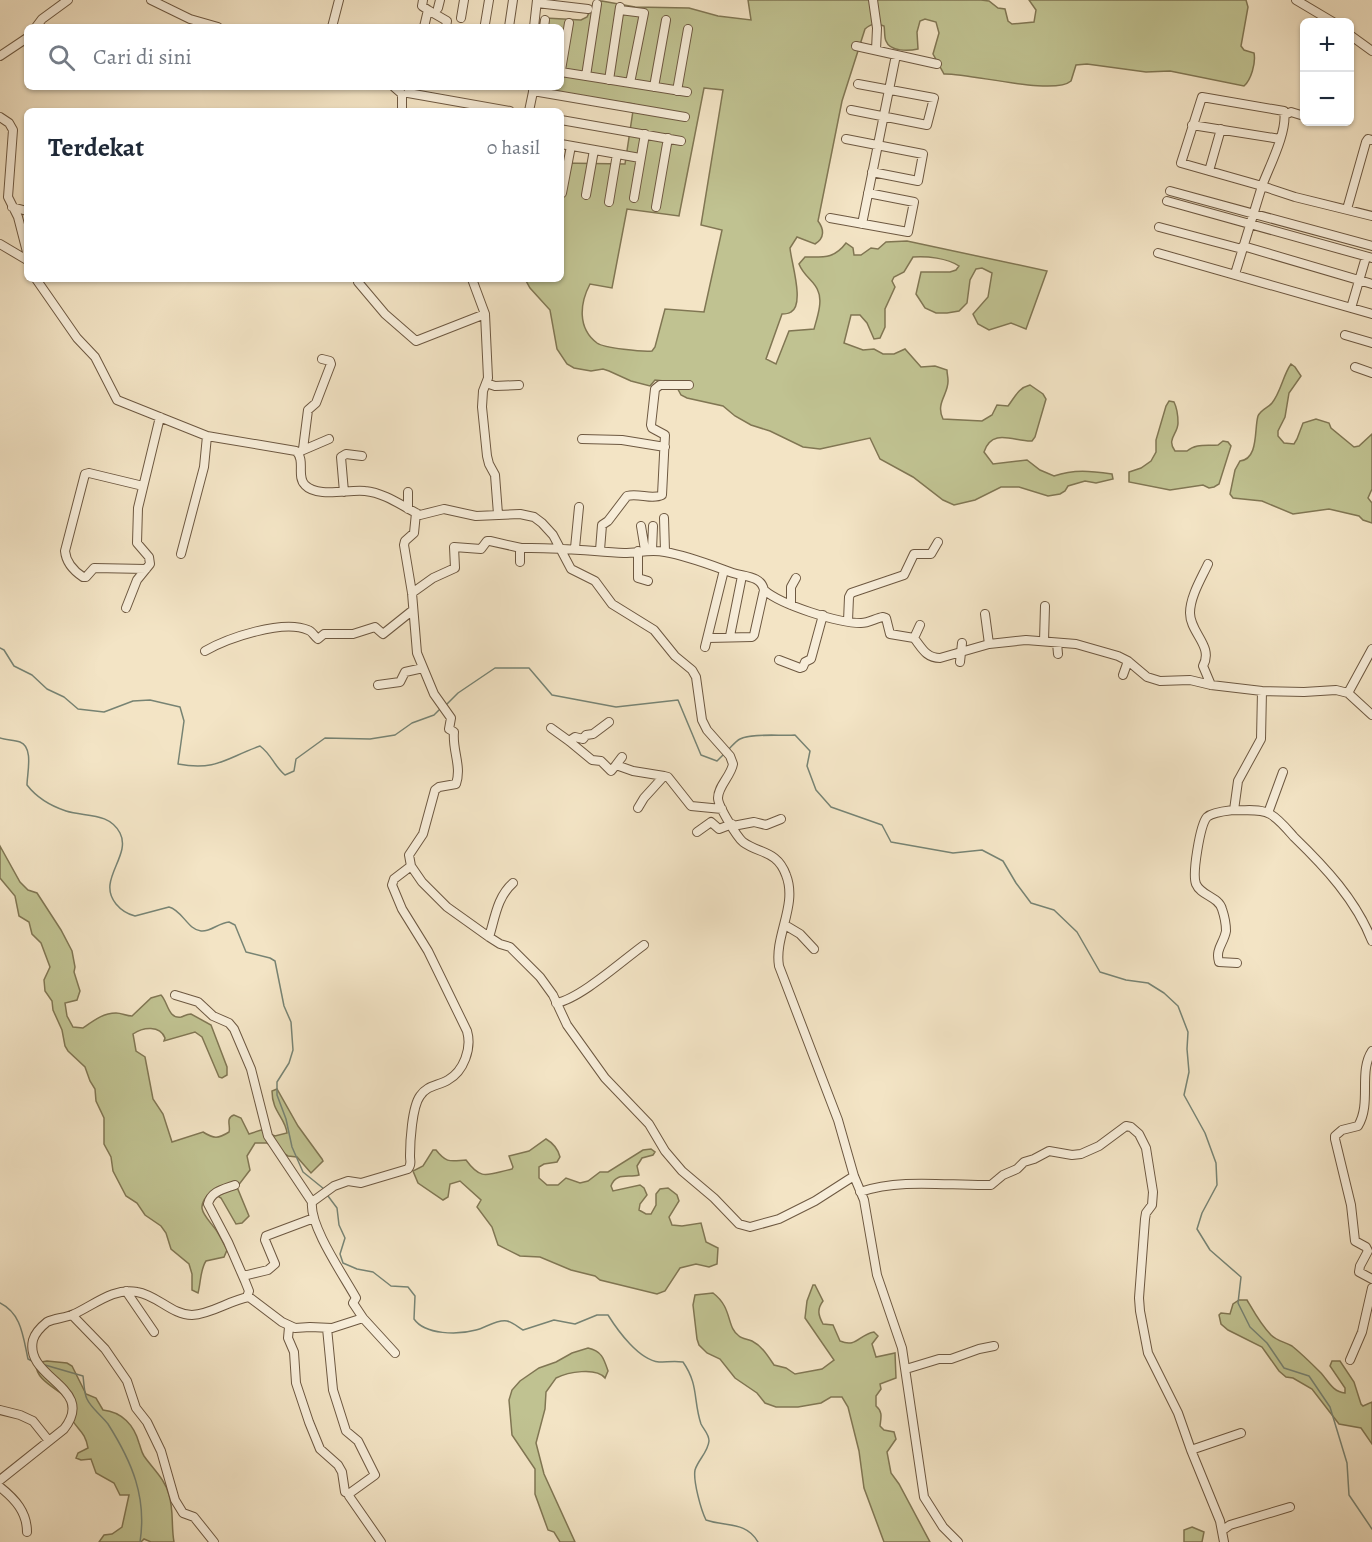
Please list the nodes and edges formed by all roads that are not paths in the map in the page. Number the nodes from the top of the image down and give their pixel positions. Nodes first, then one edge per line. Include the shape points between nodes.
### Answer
1 (68, 0) edge
2 (151, 0) edge
3 (339, 0) edge
4 (423, 0) edge
5 (464, 0) edge
6 (489, 0) edge
7 (513, 0) edge
8 (873, 0) edge
9 (1296, 0) edge
10 (537, 2) edge
11 (428, 10) junction
12 (461, 18) dead end
13 (1326, 18) edge
14 (666, 21) dead end
15 (569, 22) dead end
16 (38, 24) edge
17 (206, 24) edge
18 (333, 24) edge
19 (425, 24) edge
20 (446, 24) edge
21 (485, 24) dead end
22 (509, 24) edge
23 (534, 24) edge
24 (688, 29) dead end
25 (1354, 38) edge
26 (24, 40) edge
27 (856, 46) dead end
28 (876, 50) junction
29 (1372, 51) edge
30 (564, 53) edge
31 (896, 55) junction
32 (0, 56) edge
33 (937, 64) dead end
34 (564, 72) edge
35 (586, 76) junction
36 (609, 80) junction
37 (630, 83) junction
38 (858, 84) dead end
39 (654, 87) junction
40 (889, 89) junction
41 (397, 90) edge
42 (409, 90) edge
43 (533, 90) edge
44 (538, 90) edge
45 (677, 91) junction
46 (687, 92) dead end
47 (404, 108) edge
48 (405, 108) edge
49 (496, 108) edge
50 (530, 108) edge
51 (851, 110) dead end
52 (1285, 115) junction
53 (1300, 115) edge
54 (883, 116) junction
55 (0, 117) edge
56 (685, 117) dead end
57 (564, 120) edge
58 (1192, 126) junction
59 (1221, 129) junction
60 (645, 134) junction
61 (668, 138) junction
62 (846, 139) dead end
63 (1280, 139) junction
64 (1372, 140) edge
65 (681, 141) dead end
66 (564, 145) edge
67 (571, 146) junction
68 (877, 146) junction
69 (594, 150) junction
70 (617, 154) junction
71 (640, 158) junction
72 (1172, 161) dead end
73 (1181, 163) junction
74 (1209, 171) junction
75 (872, 172) junction
76 (564, 183) edge
77 (1262, 186) junction
78 (1170, 191) dead end
79 (868, 193) junction
80 (586, 195) dead end
81 (634, 198) dead end
82 (1167, 201) dead end
83 (609, 202) dead end
84 (12, 207) junction
85 (656, 207) dead end
86 (1347, 209) junction
87 (24, 210) edge
88 (1252, 212) junction
89 (1372, 216) edge
90 (830, 218) dead end
91 (1249, 223) junction
92 (862, 224) junction
93 (1159, 227) dead end
94 (24, 240) edge
95 (0, 244) edge
96 (1372, 246) edge
97 (1243, 247) junction
98 (1158, 253) dead end
99 (24, 258) edge
100 (1369, 258) edge
101 (1235, 274) junction
102 (1359, 280) junction
103 (38, 282) edge
104 (358, 282) edge
105 (473, 282) edge
106 (1372, 284) edge
107 (1351, 308) junction
108 (484, 314) junction
109 (1372, 314) edge
110 (1345, 335) dead end
111 (1372, 343) edge
112 (322, 359) dead end
113 (1355, 368) dead end
114 (1372, 373) edge
115 (486, 383) junction
116 (519, 385) dead end
117 (689, 386) dead end
118 (160, 417) junction
119 (207, 436) junction
120 (329, 439) dead end
121 (582, 439) dead end
122 (665, 447) junction
123 (301, 451) junction
124 (362, 456) dead end
125 (143, 486) junction
126 (344, 492) junction
127 (408, 492) dead end
128 (579, 507) dead end
129 (412, 511) junction
130 (498, 514) junction
131 (664, 518) dead end
132 (640, 526) dead end
133 (652, 526) dead end
134 (938, 542) dead end
135 (521, 548) junction
136 (560, 548) junction
137 (575, 548) junction
138 (600, 550) junction
139 (645, 550) junction
140 (664, 552) junction
141 (181, 554) dead end
142 (520, 562) dead end
143 (1208, 564) dead end
144 (146, 569) junction
145 (724, 570) junction
146 (742, 576) junction
147 (796, 578) dead end
148 (648, 581) dead end
149 (764, 590) junction
150 (412, 593) junction
151 (790, 605) junction
152 (1045, 606) dead end
153 (126, 608) dead end
154 (413, 609) junction
155 (986, 614) dead end
156 (823, 615) junction
157 (848, 621) junction
158 (920, 625) dead end
159 (730, 636) junction
160 (914, 638) junction
161 (1044, 641) junction
162 (1058, 643) junction
163 (989, 644) junction
164 (962, 648) junction
165 (1372, 649) edge
166 (205, 651) dead end
167 (1058, 654) dead end
168 (779, 660) dead end
169 (1128, 661) junction
170 (960, 662) dead end
171 (423, 668) junction
172 (1124, 675) dead end
173 (378, 685) dead end
174 (1210, 685) junction
175 (1262, 691) junction
176 (1348, 693) junction
177 (1372, 715) edge
178 (609, 722) dead end
179 (551, 728) dead end
180 (569, 741) junction
181 (622, 757) dead end
182 (616, 765) junction
183 (1283, 772) dead end
184 (664, 776) junction
185 (638, 808) dead end
186 (722, 809) junction
187 (1234, 810) junction
188 (1268, 813) junction
189 (781, 819) dead end
190 (733, 828) junction
191 (697, 832) dead end
192 (411, 866) junction
193 (513, 883) dead end
194 (785, 925) junction
195 (489, 937) junction
196 (1372, 942) edge
197 (644, 945) dead end
198 (814, 949) dead end
199 (1237, 963) dead end
200 (175, 995) dead end
201 (556, 1003) junction
202 (1372, 1051) edge
203 (1370, 1067) edge
204 (854, 1176) junction
205 (236, 1185) dead end
206 (860, 1192) junction
207 (312, 1202) junction
208 (314, 1218) junction
209 (243, 1276) junction
210 (1372, 1279) edge
211 (1372, 1288) edge
212 (126, 1291) junction
213 (247, 1297) junction
214 (72, 1315) junction
215 (363, 1318) junction
216 (290, 1326) junction
217 (327, 1328) junction
218 (154, 1332) dead end
219 (994, 1346) dead end
220 (395, 1353) dead end
221 (1350, 1359) dead end
222 (906, 1369) junction
223 (0, 1410) edge
224 (1241, 1432) dead end
225 (49, 1441) junction
226 (1191, 1450) junction
227 (0, 1480) edge
228 (0, 1487) edge
229 (349, 1494) junction
230 (1290, 1507) dead end
231 (1223, 1530) junction
232 (27, 1532) dead end
233 (214, 1542) edge
234 (381, 1542) edge
235 (958, 1542) edge
236 (1224, 1542) edge

1 - 16 street
2 - 17 street
3 - 18 street
4 - 11 street via 422,6
5 - 12 street
6 - 21 street
7 - 22 street
8 - 28 street
9 - 13 street
10 - 23 street
10 - 35 street via 593,7
11 - 19 street
11 - 20 street
14 - 39 street
15 - 30 street
24 - 45 street
25 - 29 street
26 - 32 street
27 - 28 street
28 - 31 street
31 - 33 street
31 - 40 street
34 - 35 street
35 - 36 street
36 - 37 street
36 - 37 street via 620,8 644,13
37 - 39 street
38 - 40 street
39 - 45 street
40 - 54 street
40 - 54 street via 934,98 927,125
41 - 47 street via 402,94
42 - 48 street
42 - 49 street
43 - 50 street
44 - 56 street
45 - 46 street
51 - 54 street
52 - 53 street
52 - 58 street via 1282,110 1204,96
52 - 63 street
54 - 68 street
55 - 84 street via 11,125 14,136 8,197
57 - 60 street
58 - 59 street
58 - 73 street
59 - 63 street
59 - 74 street
60 - 61 street
60 - 71 street
61 - 65 street
61 - 85 street
62 - 68 street
63 - 77 street
64 - 86 street via 1366,142
66 - 67 street
67 - 69 street
67 - 76 street
68 - 75 street
68 - 75 street via 923,154 918,181
69 - 70 street
69 - 80 street
70 - 71 street
70 - 83 street
71 - 81 street
72 - 73 street
73 - 74 street
74 - 77 street
75 - 79 street
77 - 86 street
77 - 88 street
78 - 88 street
79 - 92 street
79 - 92 street via 914,202 908,232
82 - 91 street
84 - 87 street
84 - 94 street
86 - 89 street
88 - 91 street
88 - 96 street
90 - 92 street
91 - 97 street
91 - 100 street
93 - 97 street
95 - 99 street
97 - 101 street
97 - 102 street
98 - 101 street
100 - 102 street
101 - 107 street
102 - 106 street
102 - 107 street
103 - 118 street via 95,357 115,399
104 - 108 street via 385,314 416,341
105 - 108 street
107 - 109 street
108 - 115 street
110 - 111 street
112 - 123 street via 331,363 316,403 308,410
113 - 114 street
115 - 116 street
115 - 130 street via 482,399 486,447 495,475
117 - 122 street via 660,385 656,389 651,427 664,433
118 - 119 street
118 - 125 street
119 - 123 street
119 - 141 street via 204,467
120 - 123 street
121 - 122 street
122 - 138 street via 662,495 627,496 603,525
123 - 126 street via 306,486
124 - 126 street via 341,457
125 - 144 street via 136,540 150,559
125 - 144 street via 85,474 65,551 83,577 94,568
126 - 129 street via 364,490 381,494
127 - 129 street
128 - 137 street
129 - 130 street via 423,515 444,509 476,516
129 - 150 street via 414,533 404,543
130 - 136 street via 534,518
131 - 140 street
132 - 139 street
133 - 139 street
134 - 157 street via 930,555 914,554 901,577 851,593
135 - 136 street
135 - 142 street
135 - 150 street via 490,541 481,549 454,547 454,568
136 - 137 street
136 - 186 street via 571,569 595,581 612,604 654,630 692,670 702,720 730,756 733,767 718,795
137 - 138 street
138 - 139 street
139 - 140 street
139 - 148 street via 638,578
140 - 145 street
143 - 174 street via 1190,611 1190,621 1206,650 1203,666
144 - 153 street
145 - 146 street
145 - 159 street via 706,643
146 - 149 street via 760,581
146 - 159 street
147 - 151 street
149 - 151 street
149 - 159 street via 754,635
150 - 154 street
151 - 156 street
152 - 161 street
154 - 166 street via 383,634 375,627 352,634 324,634 318,639 308,630 287,625 227,639
154 - 171 street via 417,653
155 - 163 street
156 - 157 street
156 - 168 street via 811,659 800,668
157 - 160 street via 866,622 883,616 890,634
158 - 160 street
160 - 164 street via 928,656 949,660
161 - 162 street
161 - 163 street
162 - 167 street
162 - 169 street via 1088,647
163 - 164 street
164 - 170 street
165 - 176 street
169 - 172 street
169 - 174 street via 1153,680 1190,680
171 - 173 street via 405,672 400,682
171 - 192 street via 451,718 449,729 454,732 458,781 435,790 423,834 409,855
174 - 175 street
175 - 176 street
175 - 187 street via 1261,739 1238,781
176 - 177 street
178 - 180 street via 583,739 574,737
179 - 180 street
180 - 182 street via 611,771
181 - 182 street
182 - 184 street
183 - 188 street
184 - 185 street
184 - 186 street via 691,806
186 - 190 street
187 - 188 street
187 - 199 street via 1205,819 1195,879 1198,888 1222,909 1226,930 1219,945 1219,962
188 - 196 street via 1319,862 1347,896
189 - 190 street via 766,825 754,822
190 - 191 street via 719,829 712,822
190 - 194 street via 743,842 767,853 786,873 790,891
192 - 195 street via 447,907
192 - 207 street via 392,885 467,1031 466,1054 459,1072 426,1089 417,1099 408,1169 361,1183 348,1181
193 - 195 street via 499,902
194 - 198 street
194 - 204 street via 777,957 781,975 838,1120
195 - 201 street via 524,959
197 - 201 street via 588,988
200 - 207 street via 198,1002 234,1029 251,1070 268,1136
201 - 204 street via 604,1076 649,1124 665,1151 740,1225 750,1227 779,1219
202 - 203 street
203 - 210 street via 1365,1115 1359,1126 1342,1130 1335,1139 1353,1213 1355,1241 1368,1251 1359,1272
204 - 206 street
205 - 209 street via 211,1196 208,1202
206 - 222 street via 877,1275
206 - 226 street via 904,1183 991,1185 1003,1174 1046,1152 1081,1154 1099,1146 1123,1127 1131,1127 1146,1148 1153,1192 1145,1219 1139,1298 1143,1328 1155,1369 1178,1413
207 - 208 street
208 - 209 street via 266,1236 275,1264
208 - 215 street
209 - 213 street via 249,1291
211 - 221 street via 1362,1332
212 - 213 street via 145,1294 191,1315
212 - 214 street
212 - 218 street
213 - 216 street
214 - 225 street via 48,1322 34,1336 33,1350 39,1366 67,1391 72,1405 68,1424
214 - 233 street via 105,1348 123,1376 136,1408 161,1450 175,1500 183,1513 194,1517
215 - 217 street
215 - 220 street
216 - 217 street
216 - 229 street via 288,1338 294,1352 296,1383 309,1422 320,1449 342,1472 345,1492
217 - 229 street via 333,1390 343,1421 375,1475
219 - 222 street
222 - 235 street via 924,1497 942,1527
223 - 225 street via 33,1421
224 - 226 street
225 - 227 street
226 - 231 street
228 - 232 street via 14,1498 27,1520
229 - 234 street
230 - 231 street
231 - 236 street

